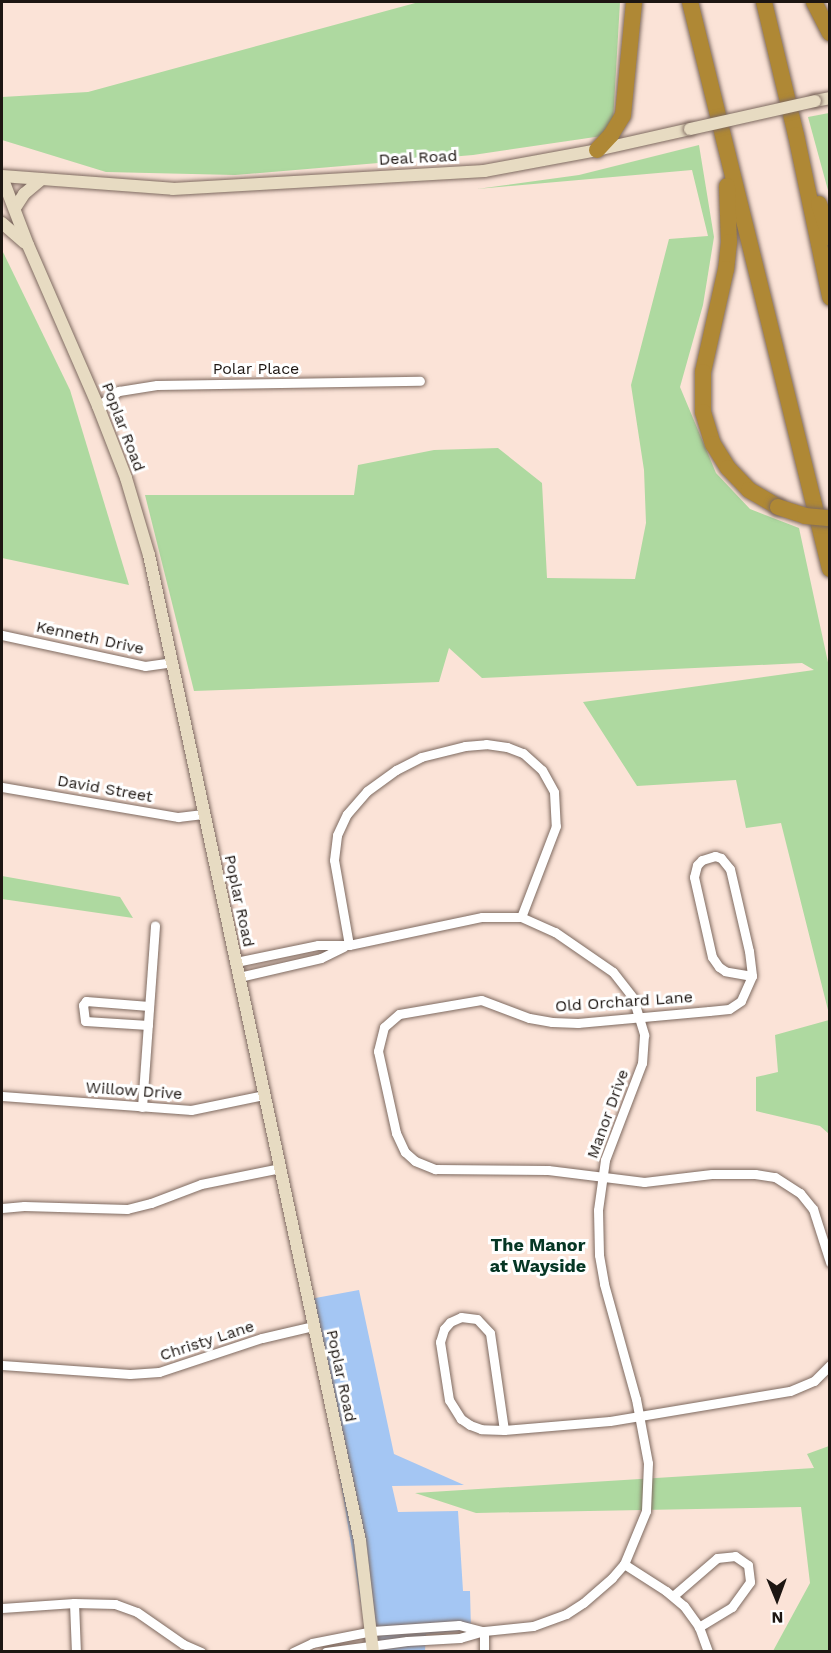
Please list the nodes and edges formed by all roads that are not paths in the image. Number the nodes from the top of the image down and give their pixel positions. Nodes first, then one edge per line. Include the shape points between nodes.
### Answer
1 (634, 2) edge
2 (690, 2) edge
3 (764, 2) edge
4 (814, 2) edge
5 (830, 33) edge
6 (830, 98) edge
7 (796, 135) junction
8 (597, 150) junction
9 (725, 153) junction
10 (2, 176) edge
11 (42, 179) junction
12 (15, 208) junction
13 (2, 223) edge
14 (830, 237) edge
15 (28, 245) junction
16 (830, 297) edge
17 (420, 381) dead end
18 (98, 406) junction
19 (830, 518) edge
20 (830, 569) edge
21 (2, 635) edge
22 (172, 662) junction
23 (2, 787) edge
24 (203, 814) junction
25 (520, 917) junction
26 (155, 925) dead end
27 (349, 945) junction
28 (236, 962) junction
29 (752, 976) junction
30 (239, 977) junction
31 (149, 1006) junction
32 (639, 1018) junction
33 (148, 1025) junction
34 (264, 1095) junction
35 (2, 1096) edge
36 (142, 1107) junction
37 (280, 1168) junction
38 (602, 1177) junction
39 (2, 1208) edge
40 (830, 1262) edge
41 (313, 1326) junction
42 (2, 1365) edge
43 (830, 1365) edge
44 (640, 1416) junction
45 (504, 1430) junction
46 (624, 1564) junction
47 (673, 1596) junction
48 (74, 1603) junction
49 (2, 1608) edge
50 (699, 1627) junction
51 (372, 1630) junction
52 (484, 1631) junction
53 (373, 1648) edge
54 (298, 1651) edge
55 (76, 1652) edge
56 (201, 1652) edge
57 (326, 1652) edge
58 (484, 1652) edge
59 (708, 1652) edge

1 - 8 highway via 623,115
2 - 9 highway
3 - 7 highway
4 - 5 highway
6 - 8 street, Deal Road, bridge
7 - 14 highway
7 - 16 highway
8 - 11 street, Deal Road via 484,171 242,187 152,189
9 - 19 highway, bridge via 729,242 703,372 703,412 713,444 749,490 778,507 805,516
9 - 20 highway
10 - 11 street, Deal Road
10 - 12 street, Poplar Road
11 - 12 street
12 - 15 street, Poplar Road
13 - 15 street
15 - 18 street, Poplar Road
17 - 18 street, Polar Place via 157,385 118,391
18 - 22 street, Poplar Road via 143,532
21 - 22 street, Kenneth Drive via 145,666
22 - 24 street, Poplar Road
23 - 24 street, David Street via 178,817
24 - 28 street, Poplar Road
25 - 27 street, Manor Drive via 482,917
25 - 27 street via 556,826 554,792 542,770 523,753 496,745 465,746 421,757 396,770 367,791 347,814 337,835 334,860
25 - 32 street, Manor Drive via 555,932 613,972 633,998
26 - 31 street
27 - 28 street, Manor Drive via 318,945
27 - 30 street, Manor Drive via 321,958
28 - 30 street, Poplar Road
29 - 29 street via 730,869 722,858 708,856 697,865 694,877 712,957 725,971
29 - 32 street, Old Orchard Lane via 741,1001 729,1009
30 - 34 street, Poplar Road
31 - 33 street
31 - 33 street via 86,1001 83,1005 85,1021
32 - 38 street, Manor Drive via 644,1035 642,1064 610,1143
32 - 38 street, Old Orchard Lane via 552,1022 529,1018 493,1002 468,1000 399,1014 384,1027 378,1042 396,1133 405,1152 415,1161 435,1169 548,1170
33 - 36 street
34 - 36 street, Willow Drive via 192,1110
34 - 37 street, Poplar Road
35 - 36 street, Willow Drive
37 - 39 street via 201,1184 127,1209
37 - 41 street, Poplar Road
38 - 40 street, Old Orchard Lane via 644,1182 712,1174 775,1177 800,1193 813,1209
38 - 44 street, Manor Drive via 599,1255
41 - 42 street, Christy Lane via 262,1338 159,1372 130,1374
41 - 51 street, Poplar Road via 360,1541
43 - 44 street via 814,1381 790,1391
44 - 45 street
44 - 46 street, Manor Drive via 648,1463 648,1496 640,1529
45 - 45 street via 470,1425 453,1410 440,1342 444,1329 454,1319 477,1319 490,1333
46 - 47 street
46 - 52 street, Manor Drive via 599,1591 566,1614 533,1626
47 - 50 street
47 - 50 street via 717,1558 735,1556 748,1565 750,1582 732,1607
48 - 49 street
48 - 55 street
48 - 56 street via 104,1602 127,1608
50 - 59 street
51 - 52 street, Manor Drive via 459,1625
51 - 53 street, Poplar Road
51 - 54 street, Manor Drive via 312,1643
52 - 53 street, Manor Drive via 460,1638
52 - 58 street
53 - 57 street, Manor Drive

